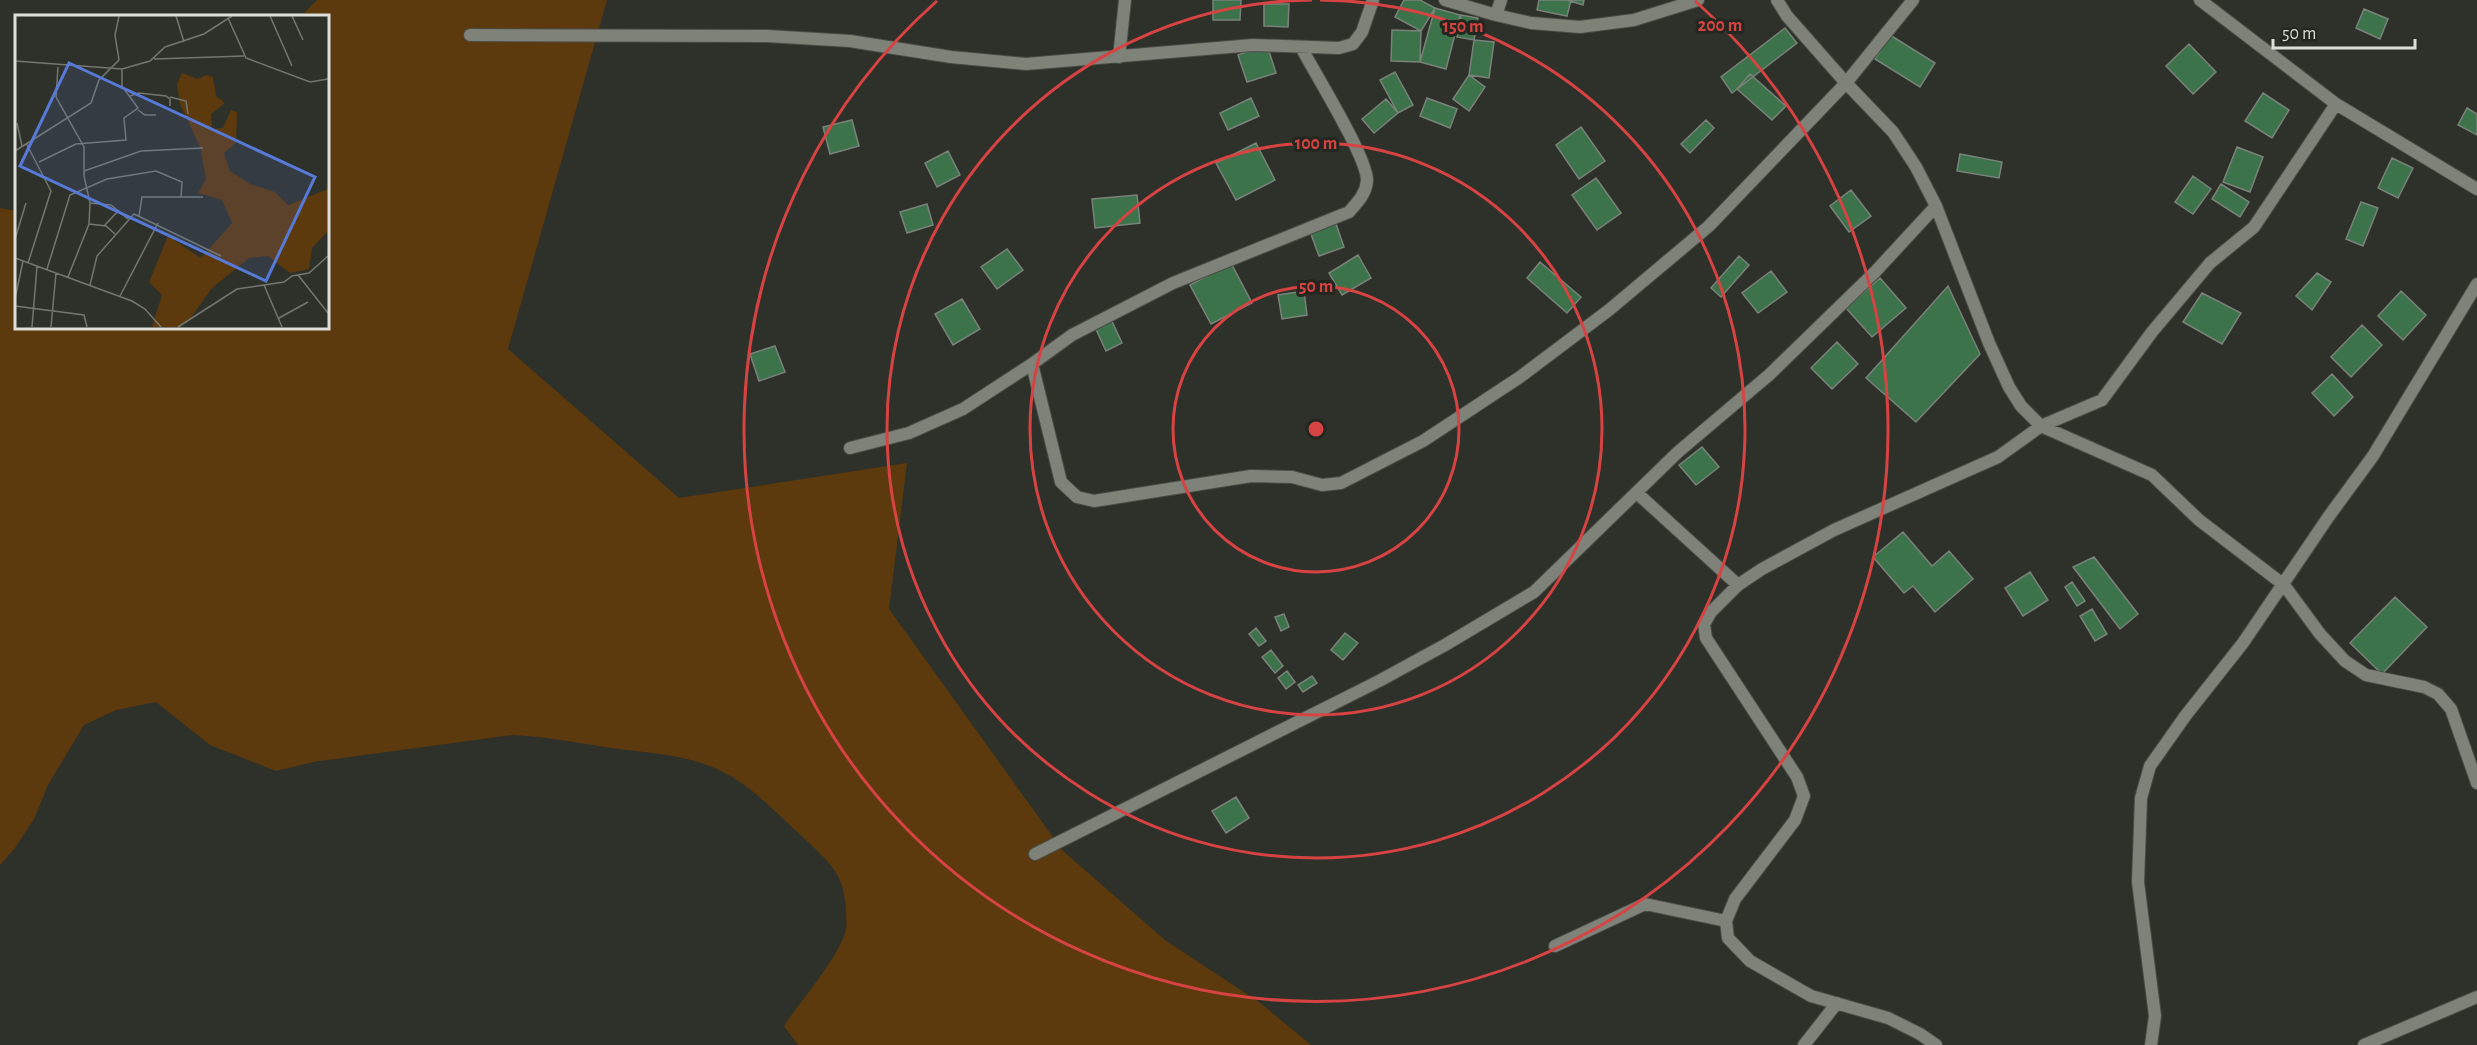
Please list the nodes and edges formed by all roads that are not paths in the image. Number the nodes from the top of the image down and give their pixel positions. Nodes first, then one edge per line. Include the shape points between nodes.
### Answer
1 (1125, 0) edge
2 (1373, 0) edge
3 (1445, 0) edge
4 (1501, 0) edge
5 (1698, 0) edge
6 (1777, 0) edge
7 (1913, 0) edge
8 (2200, 0) edge
9 (1496, 15) junction
10 (470, 35) dead end
11 (1301, 47) junction
12 (1119, 57) junction
13 (1846, 83) junction
14 (2336, 104) junction
15 (2477, 189) edge
16 (1936, 206) junction
17 (2477, 284) edge
18 (1032, 364) junction
19 (2042, 426) junction
20 (850, 448) dead end
21 (1638, 494) junction
22 (1738, 585) junction
23 (2284, 585) junction
24 (2477, 783) edge
25 (1035, 854) dead end
26 (1726, 921) junction
27 (1555, 946) dead end
28 (2477, 997) edge
29 (1837, 1003) junction
30 (1804, 1045) edge
31 (1936, 1045) edge
32 (2151, 1045) edge
33 (2364, 1045) edge

1 - 12 street
2 - 11 street via 1362,32 1353,44 1339,48
3 - 9 street
4 - 9 street
5 - 9 street via 1634,20 1580,27
6 - 13 street
7 - 13 street
8 - 14 street
10 - 12 street via 779,37 850,41 1026,64
11 - 12 street via 1253,45
11 - 18 street via 1361,157 1367,180 1361,199 1349,212 1163,288 1072,335
13 - 16 street via 1893,132
13 - 18 street via 1709,226 1609,310 1520,377 1423,441 1341,483 1322,485 1292,477 1251,476 1094,501 1077,496 1061,482
14 - 15 street
14 - 19 street via 2254,227 2210,263 2102,400
16 - 19 street via 2009,387 2021,406
16 - 21 street via 1875,272 1769,375 1678,453
17 - 23 street via 2373,456
18 - 20 street via 963,409 909,433
19 - 22 street via 1998,457 1834,530
19 - 23 street via 2152,475 2199,520
21 - 22 street
21 - 25 street via 1534,592 1445,645
22 - 26 street via 1711,612 1704,624 1706,638 1797,777 1804,796 1795,820 1735,899
23 - 24 street via 2345,661 2366,675 2424,687 2438,694 2451,709
23 - 32 street via 2150,766 2141,798 2138,882 2152,977 2155,1016
26 - 27 street via 1645,904
26 - 29 street via 1728,938 1750,961 1811,996
28 - 33 street
29 - 30 street
29 - 31 street via 1888,1018

